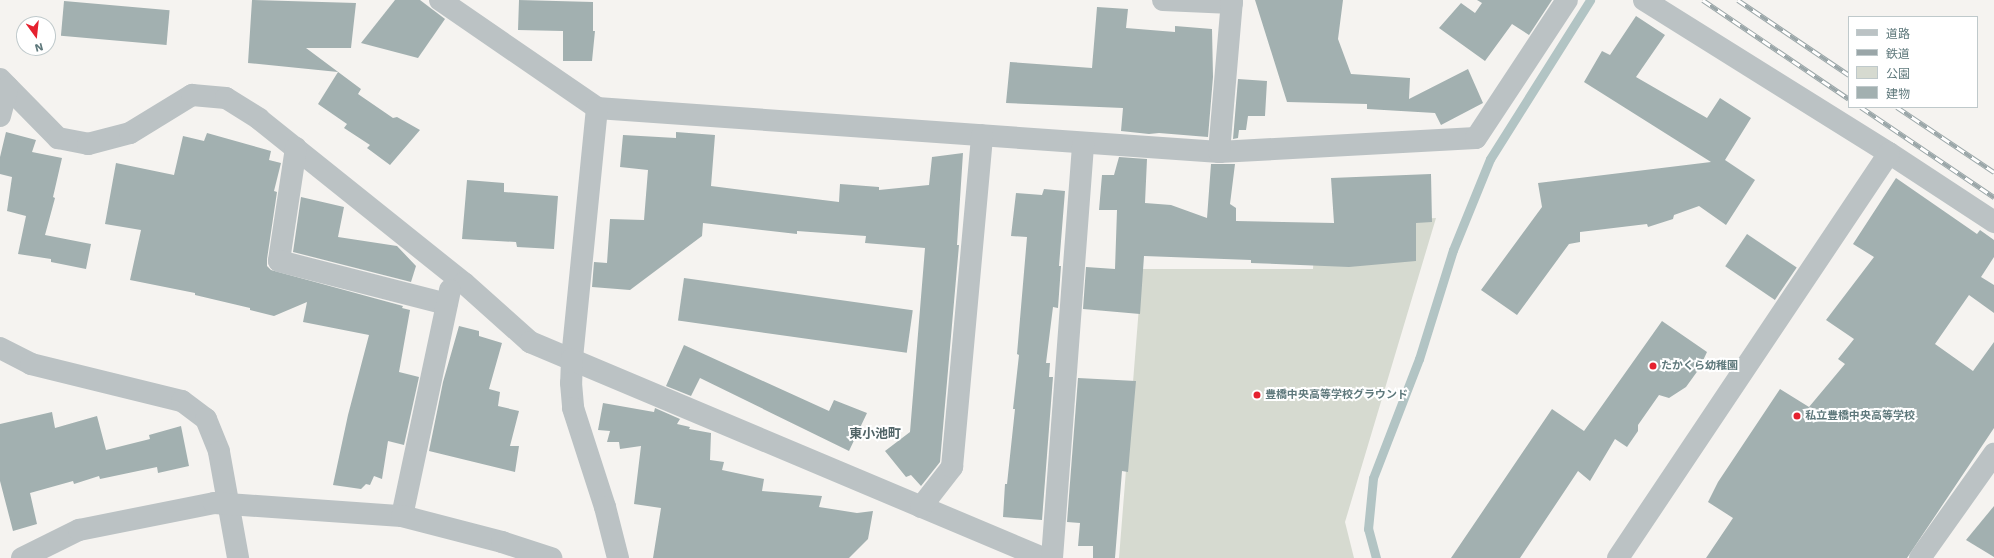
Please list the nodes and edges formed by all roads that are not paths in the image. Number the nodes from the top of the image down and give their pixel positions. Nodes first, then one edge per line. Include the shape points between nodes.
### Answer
1 (440, 0) edge
2 (1163, 0) edge
3 (1567, 0) edge
4 (1644, 0) edge
5 (1232, 2) edge
6 (4, 83) edge
7 (597, 108) junction
8 (0, 116) edge
9 (982, 136) junction
10 (1083, 143) junction
11 (296, 148) junction
12 (1219, 152) junction
13 (1889, 153) junction
14 (1994, 222) edge
15 (453, 275) junction
16 (447, 304) junction
17 (0, 348) edge
18 (572, 359) junction
19 (1994, 454) edge
20 (229, 505) junction
21 (921, 506) junction
22 (402, 516) junction
23 (237, 548) edge
24 (22, 558) edge
25 (551, 558) edge
26 (618, 558) edge
27 (1043, 558) edge
28 (1052, 558) edge
29 (1618, 558) edge
30 (1920, 558) edge

1 - 7 street
2 - 5 street
3 - 12 street via 1476,138
4 - 13 street
5 - 12 street
6 - 8 street
6 - 11 street via 58,138 88,144 130,133 192,95 226,98
7 - 9 street
7 - 18 street
9 - 10 street
9 - 21 street via 952,466
10 - 12 street
10 - 28 street
11 - 15 street
11 - 16 street via 279,261
13 - 14 street
13 - 29 street
15 - 16 street
15 - 18 street via 530,342
16 - 22 street
17 - 20 street via 31,364 182,401 206,419 219,452
18 - 21 street
18 - 26 street via 573,408
19 - 30 street
20 - 22 street
20 - 23 street
20 - 24 street via 214,503 79,530
21 - 27 street
22 - 25 street via 502,542

